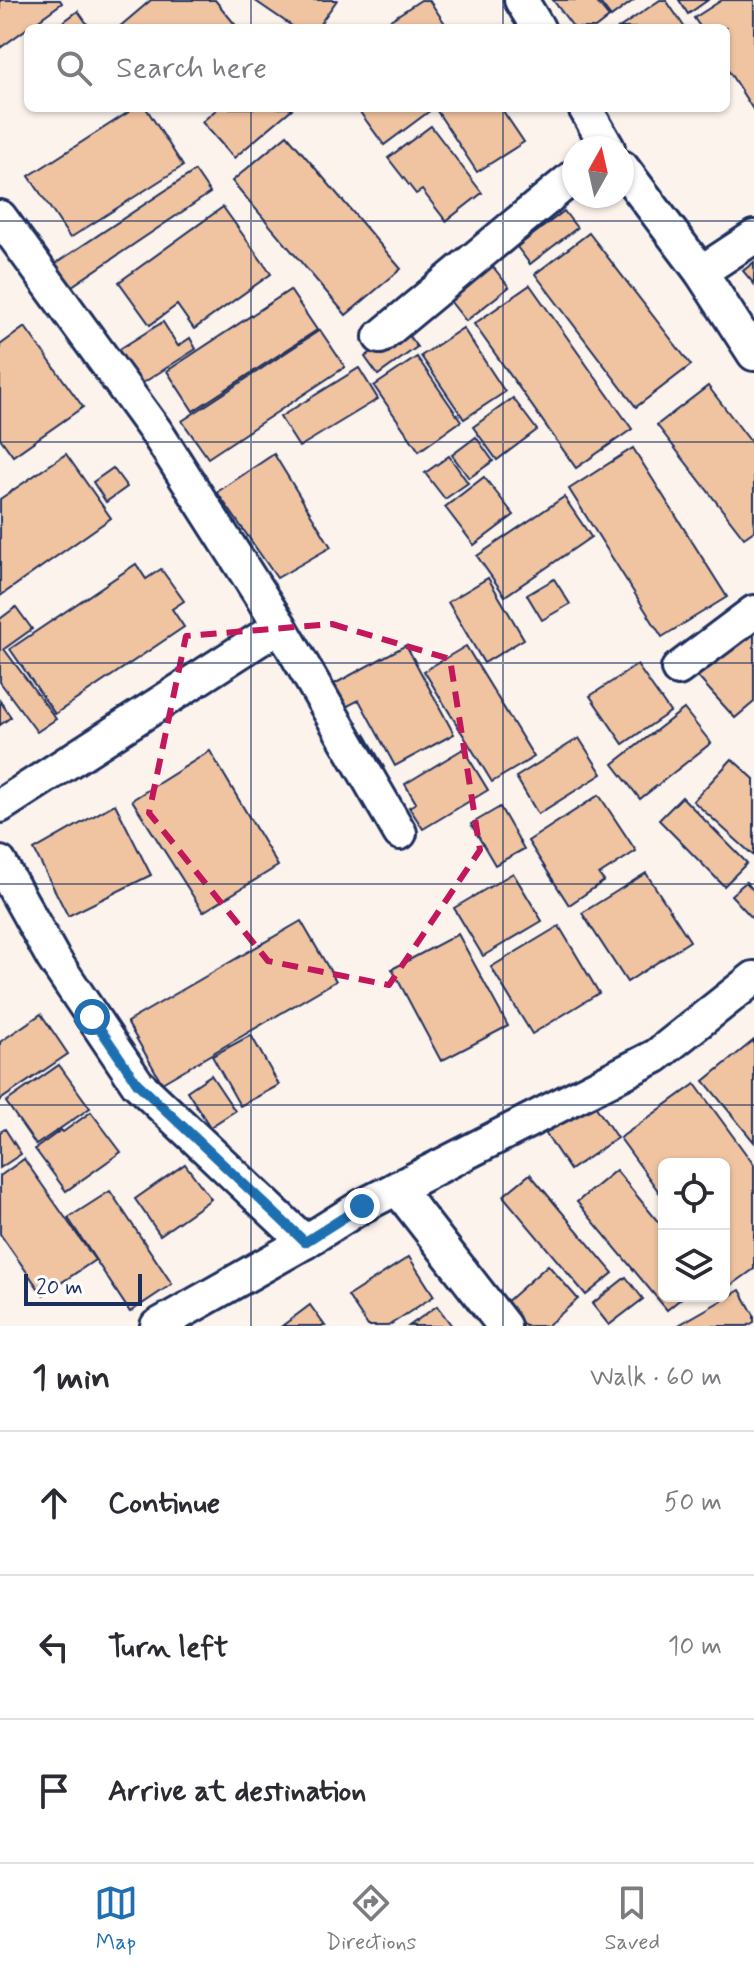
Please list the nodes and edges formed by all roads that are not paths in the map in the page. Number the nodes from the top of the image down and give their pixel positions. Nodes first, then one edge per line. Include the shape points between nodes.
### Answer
1 (521, 0) edge
2 (536, 24) edge
3 (587, 112) edge
4 (601, 136) edge
5 (634, 183) edge
6 (562, 186) edge
7 (0, 217) edge
8 (754, 237) edge
9 (701, 272) junction
10 (380, 337) dead end
11 (754, 354) edge
12 (754, 612) edge
13 (280, 626) junction
14 (678, 669) dead end
15 (0, 806) edge
16 (400, 833) dead end
17 (0, 863) edge
18 (754, 978) edge
19 (397, 1188) junction
20 (305, 1242) junction
21 (157, 1326) edge
22 (504, 1326) edge

1 - 2 street
3 - 4 street
5 - 9 street
6 - 10 street
7 - 13 street via 157,433
8 - 9 street
9 - 11 street
12 - 14 street
13 - 15 street
13 - 16 street
17 - 20 street via 53,958 137,1083
18 - 19 street via 656,1056
19 - 20 street
19 - 22 street
20 - 21 street

